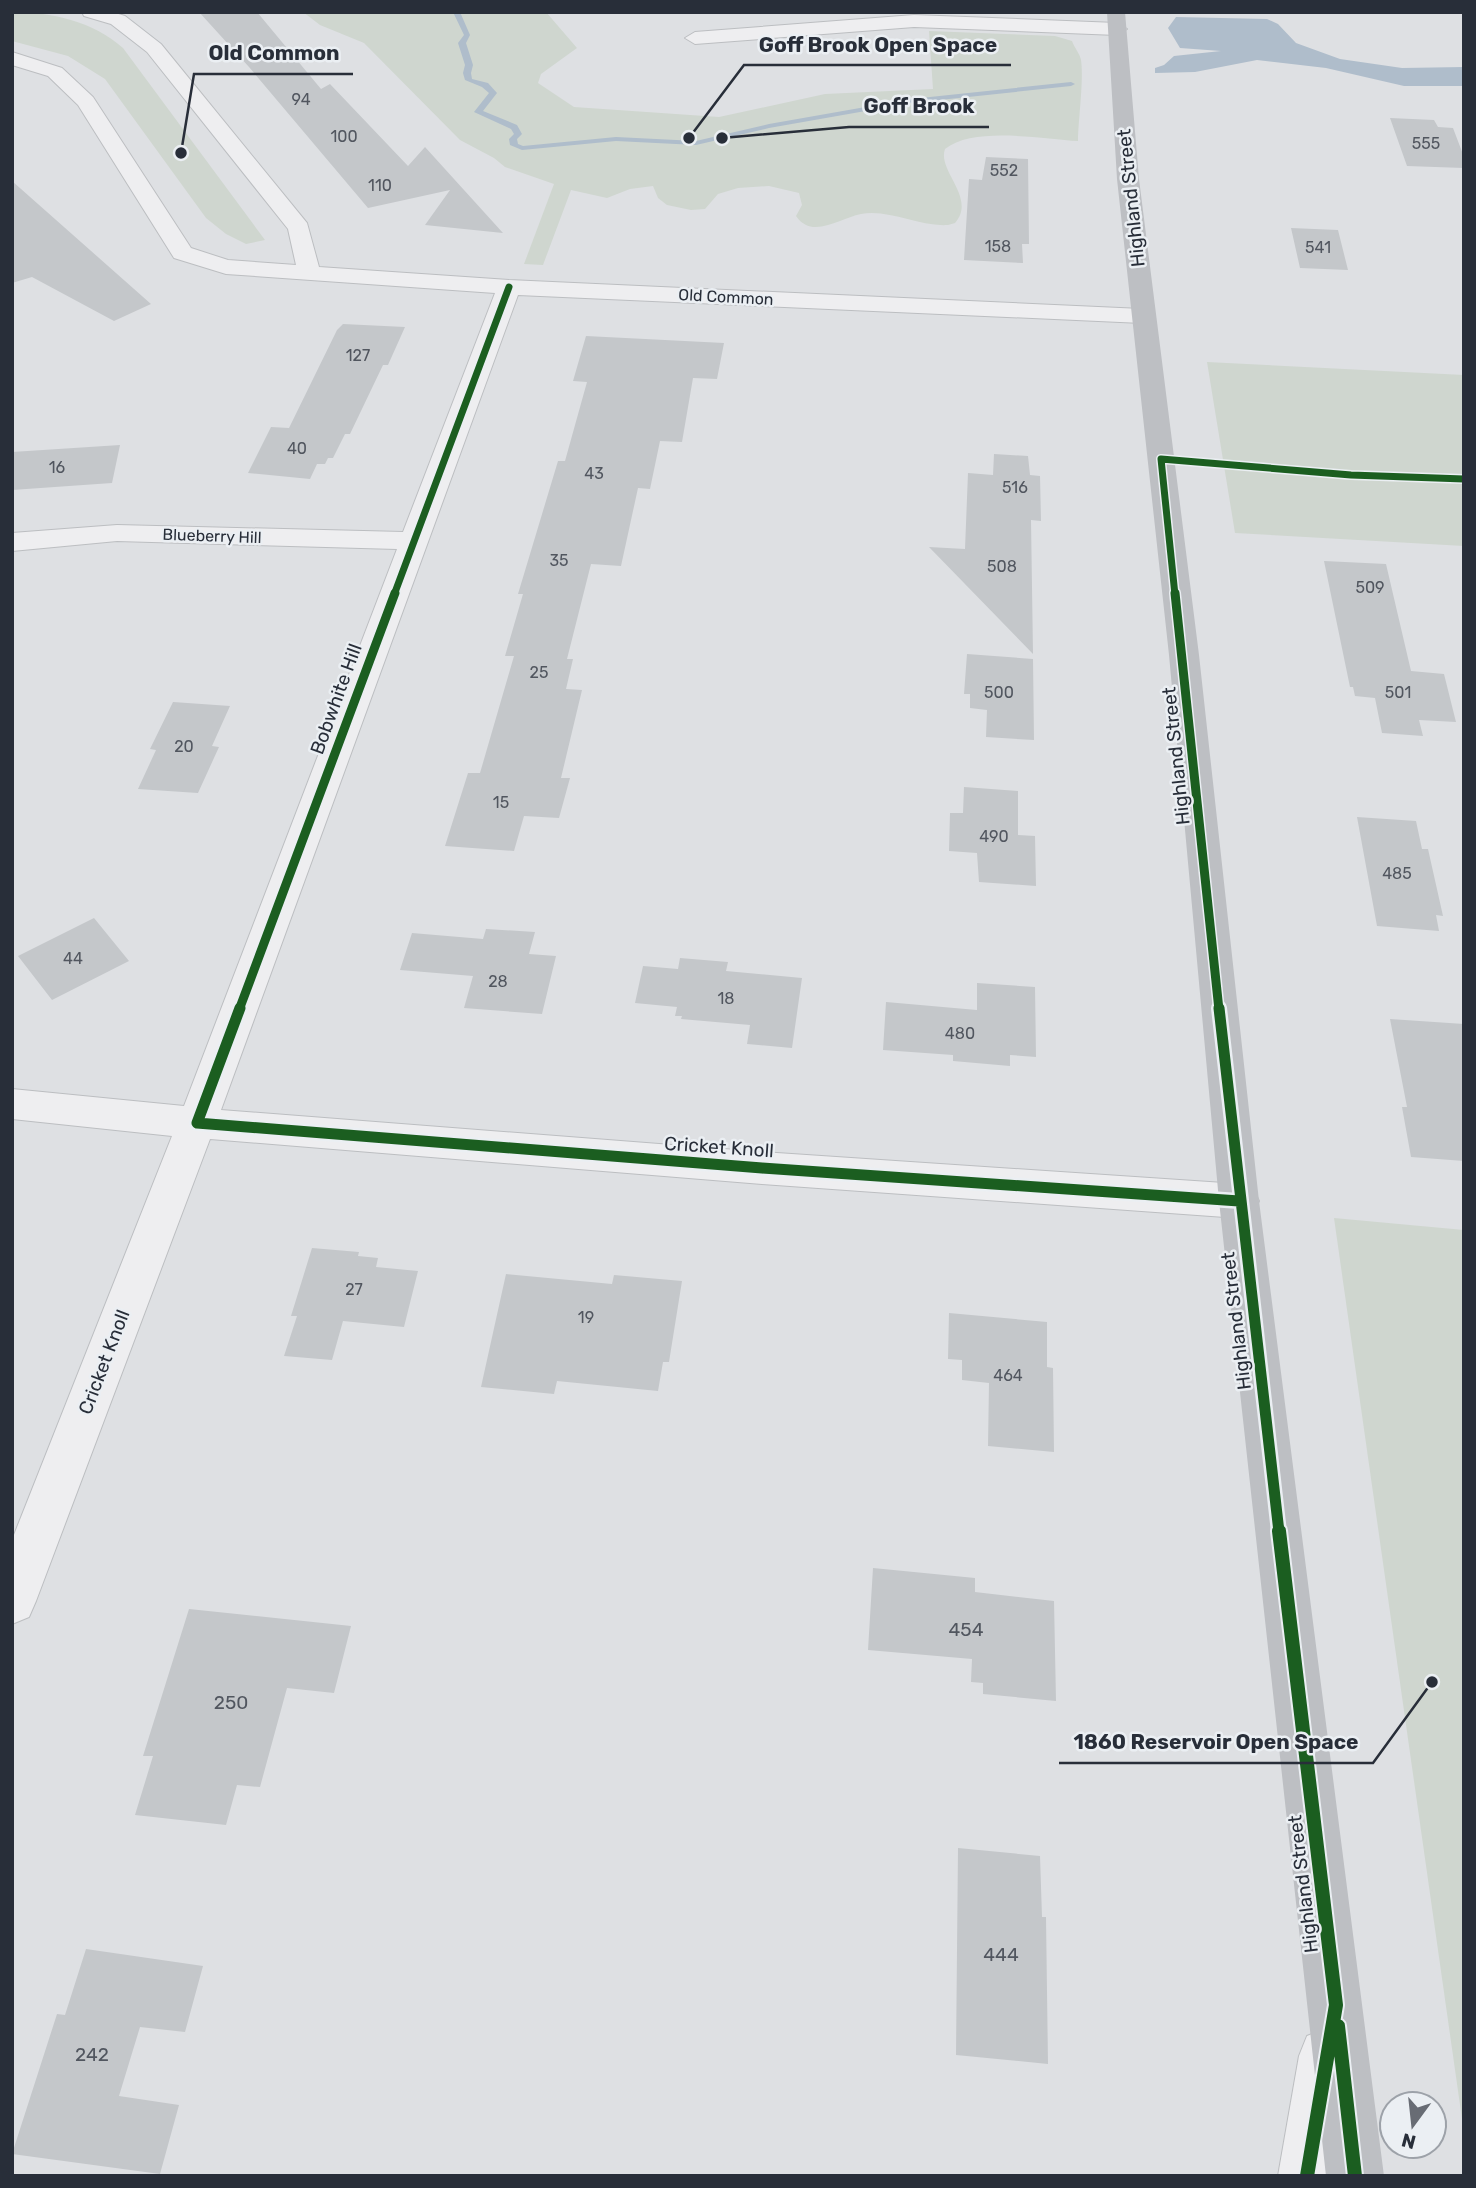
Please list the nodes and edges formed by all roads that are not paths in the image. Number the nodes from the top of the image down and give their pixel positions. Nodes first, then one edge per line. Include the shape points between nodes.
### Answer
1 (91, 12) edge
2 (1116, 21) edge
3 (695, 37) dead end
4 (12, 58) edge
5 (309, 272) junction
6 (509, 287) junction
7 (1142, 316) junction
8 (413, 541) junction
9 (12, 542) edge
10 (12, 1104) edge
11 (197, 1123) junction
12 (1239, 1201) junction
13 (12, 1601) edge
14 (1336, 2006) junction
15 (1307, 2176) edge
16 (1355, 2176) edge

1 - 5 street via 118,20 153,48 299,228
2 - 3 street via 914,21
2 - 7 main road, Highland Street
4 - 5 street, Old Common via 55,72 86,101 182,253 226,267
5 - 6 street, Old Common
6 - 7 street, Old Common
6 - 8 street, Bobwhite Hill
7 - 12 main road, Highland Street via 1184,655
8 - 9 street, Blueberry Hill via 117,533
8 - 11 street, Bobwhite Hill
10 - 11 street, Cricket Knoll
11 - 12 street, Cricket Knoll
11 - 13 street, Cricket Knoll
12 - 14 main road, Highland Street
14 - 15 street, Highland Street
14 - 16 main road

